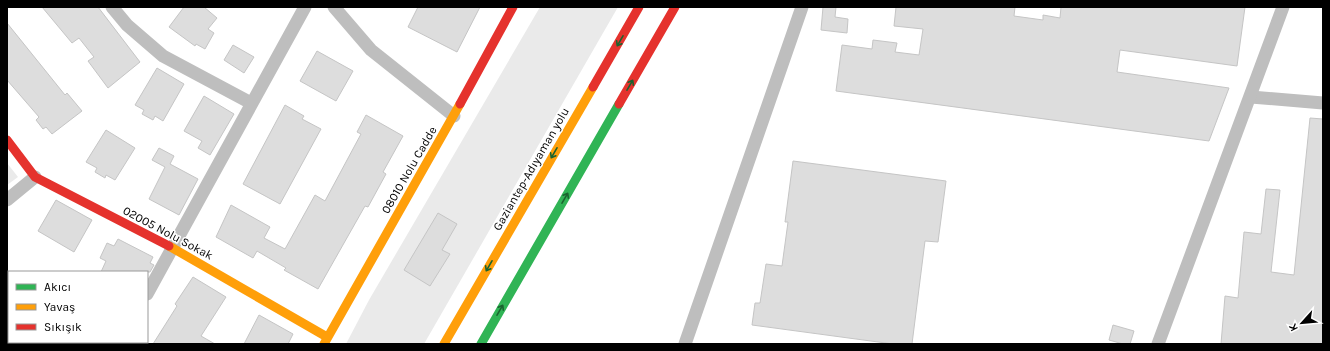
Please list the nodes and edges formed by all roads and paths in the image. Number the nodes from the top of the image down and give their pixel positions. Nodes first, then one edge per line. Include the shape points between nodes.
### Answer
1 (112, 7) edge
2 (305, 7) edge
3 (334, 7) edge
4 (513, 7) edge
5 (639, 7) edge
6 (675, 7) edge
7 (802, 7) edge
8 (1284, 7) edge
9 (1251, 97) junction
10 (251, 103) junction
11 (1323, 103) edge
12 (454, 116) junction
13 (7, 140) edge
14 (35, 177) junction
15 (7, 200) edge
16 (174, 248) junction
17 (148, 292) edge
18 (325, 341) edge
19 (444, 344) edge
20 (481, 344) edge
21 (685, 344) edge
22 (1158, 344) edge

1 - 10 street via 127,25 163,56
2 - 10 street
3 - 12 street via 371,50
4 - 12 main road, 08010 Nolu Cadde
5 -> 19 main road, Gaziantep-Adıyaman yolu
20 -> 6 main road
7 - 21 street
8 - 9 street
9 - 11 street
9 - 22 street
10 - 16 street
12 - 18 main road, 08010 Nolu Cadde
13 - 14 main road, 02005 Nolu Sokak
14 - 15 street
14 - 16 main road, 02005 Nolu Sokak
16 - 17 street
16 - 18 main road, 02005 Nolu Sokak

